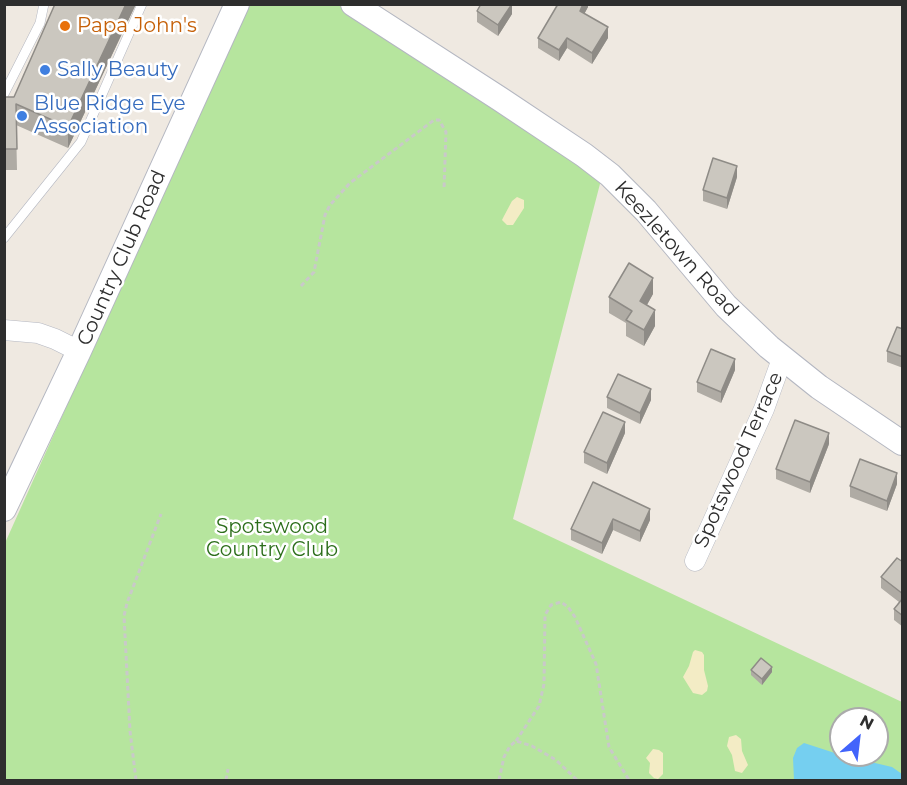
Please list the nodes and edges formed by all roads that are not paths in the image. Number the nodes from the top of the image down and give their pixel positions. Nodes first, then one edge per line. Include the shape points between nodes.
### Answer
1 (44, 4) edge
2 (142, 4) edge
3 (237, 4) edge
4 (353, 4) edge
5 (4, 94) edge
6 (4, 238) edge
7 (4, 330) edge
8 (79, 351) junction
9 (782, 359) junction
10 (903, 443) edge
11 (4, 509) edge
12 (694, 561) dead end

1 - 5 lane via 40,23
2 - 6 lane via 81,142
3 - 8 street, Country Club Road
4 - 9 street, Keezletown Road via 610,176 726,306
7 - 8 street via 38,333
8 - 11 street, Country Club Road
9 - 10 street, Keezletown Road
9 - 12 street, Spotswood Terrace via 760,419

